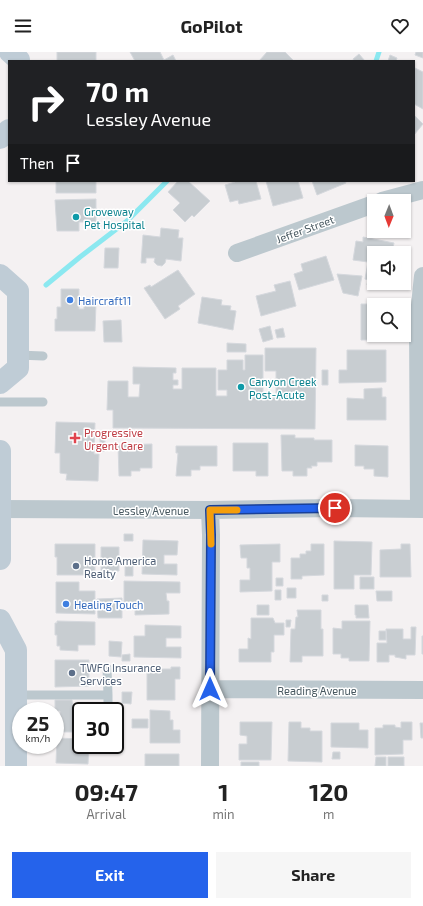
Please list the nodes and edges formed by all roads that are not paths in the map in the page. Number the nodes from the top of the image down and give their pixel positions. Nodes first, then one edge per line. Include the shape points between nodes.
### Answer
1 (10, 52) edge
2 (18, 60) edge
3 (8, 131) edge
4 (0, 138) edge
5 (423, 190) edge
6 (408, 194) edge
7 (367, 207) edge
8 (237, 253) dead end
9 (0, 275) edge
10 (423, 276) edge
11 (420, 325) edge
12 (18, 355) junction
13 (43, 356) dead end
14 (0, 383) edge
15 (0, 402) edge
16 (43, 402) dead end
17 (0, 451) edge
18 (0, 509) edge
19 (421, 509) edge
20 (210, 510) junction
21 (0, 559) edge
22 (0, 620) edge
23 (107, 668) dead end
24 (210, 689) junction
25 (423, 690) edge
26 (16, 695) junction
27 (108, 695) junction
28 (108, 702) edge
29 (16, 766) edge
30 (210, 766) edge

1 - 2 main road
3 - 4 main road
5 - 6 street
7 - 8 street, Jeffer Street
9 - 12 main road via 18,291
10 - 11 street
11 - 19 street
12 - 13 lane
12 - 14 main road via 18,368
15 - 16 lane
17 - 18 main road
18 - 20 street, Lessley Avenue
18 - 21 main road
19 - 20 street, Lessley Avenue
20 - 24 street
22 - 26 main road via 16,650
23 - 27 lane
24 - 25 street, Reading Avenue
24 - 30 street
26 - 27 lane
26 - 29 main road
27 - 28 lane

